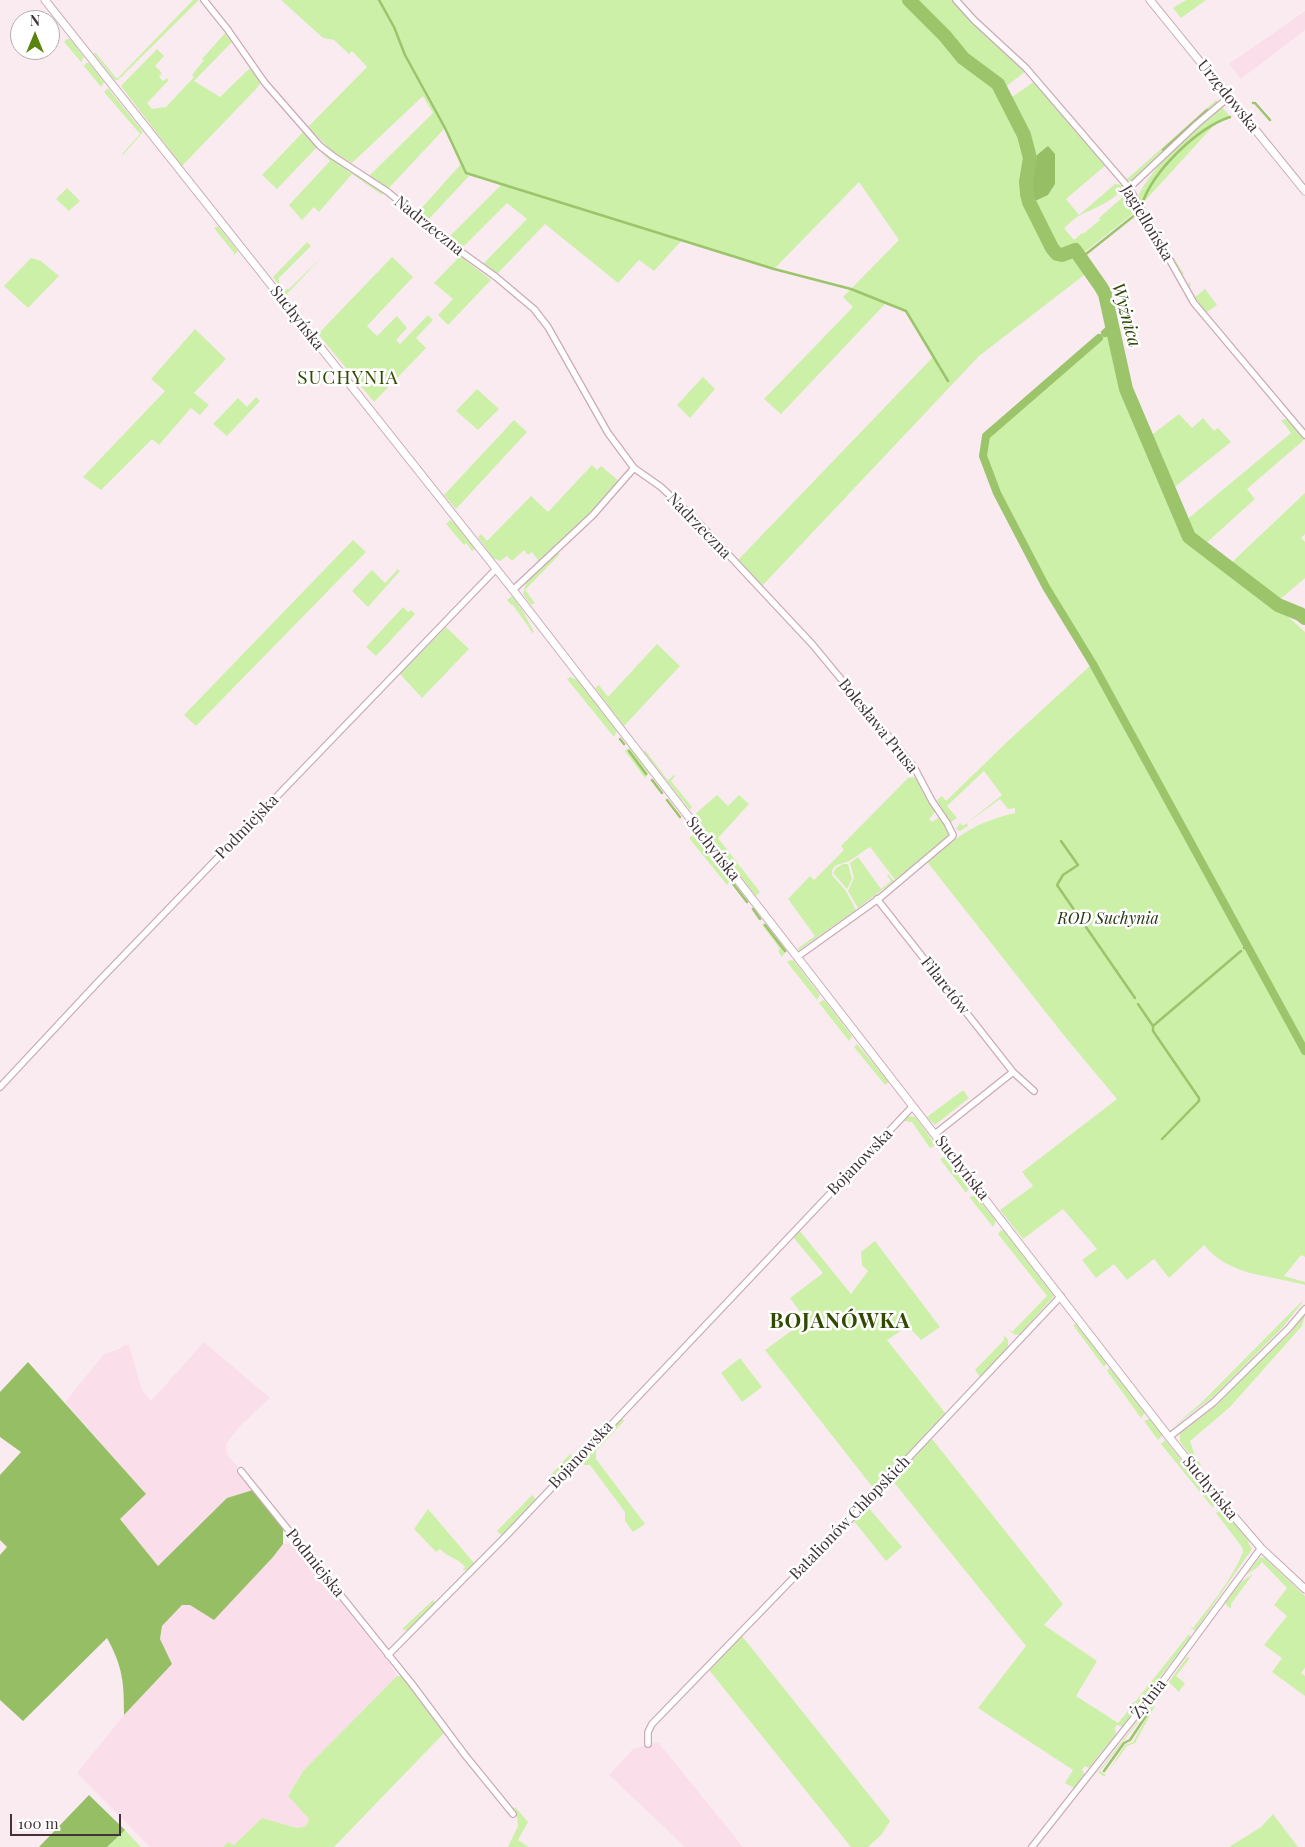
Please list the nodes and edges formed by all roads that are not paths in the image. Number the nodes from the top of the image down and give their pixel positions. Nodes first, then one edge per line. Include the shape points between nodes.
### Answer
1 (46, 0) edge
2 (204, 0) edge
3 (956, 0) edge
4 (1150, 0) edge
5 (1229, 97) junction
6 (1129, 188) junction
7 (1305, 191) edge
8 (1305, 434) edge
9 (634, 468) junction
10 (496, 569) junction
11 (759, 589) joint
12 (513, 590) junction
13 (877, 900) junction
14 (797, 957) junction
15 (1013, 1072) junction
16 (0, 1087) edge
17 (1034, 1091) dead end
18 (912, 1107) junction
19 (935, 1134) junction
20 (1061, 1296) junction
21 (1305, 1309) edge
22 (1169, 1437) junction
23 (241, 1471) dead end
24 (1261, 1548) junction
25 (1305, 1589) edge
26 (388, 1655) junction
27 (648, 1744) dead end
28 (513, 1814) dead end
29 (1032, 1847) edge

1 - 10 street, Suchyńska
2 - 9 street, Nadrzeczna via 265,83 320,146 388,192 534,309 548,327 608,433
3 - 6 street, Jagiellońska via 1026,68
4 - 5 street, Urzędowska
5 - 6 street
5 - 7 street, Urzędowska
6 - 8 street, Jagiellońska via 1194,303
9 - 11 street, Nadrzeczna via 672,496
9 - 12 street via 594,515
10 - 12 street, Suchyńska
10 - 16 street, Podmiejska
11 - 13 street, Bolesława Prusa via 812,644 914,767 953,835
12 - 14 street, Suchyńska
13 - 14 street, Bolesława Prusa
13 - 15 street, Filaretów
14 - 18 street, Suchyńska
15 - 17 street, Filaretów
15 - 19 street
18 - 19 street, Suchyńska
18 - 26 street, Bojanowska via 505,1537
19 - 20 street, Suchyńska
20 - 22 street, Suchyńska
20 - 27 street, Batalionów Chłopskich via 652,1724
21 - 22 street via 1214,1402
22 - 24 street, Suchyńska
23 - 26 street, Podmiejska
24 - 25 street, Suchyńska
24 - 29 street, Żytnia via 1168,1674
26 - 28 street

